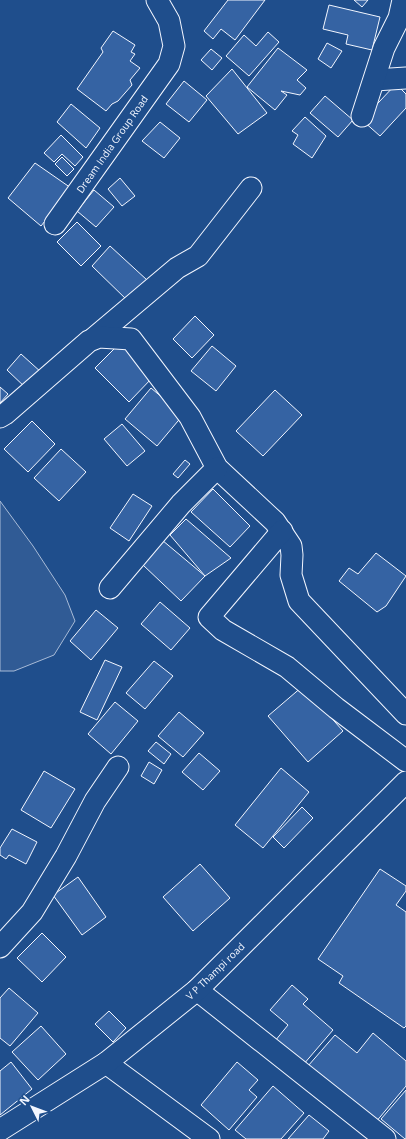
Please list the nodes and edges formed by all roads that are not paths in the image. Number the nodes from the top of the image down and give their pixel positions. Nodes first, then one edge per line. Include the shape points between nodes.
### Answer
1 (157, 0) edge
2 (403, 0) edge
3 (406, 78) edge
4 (375, 80) junction
5 (362, 116) dead end
6 (252, 188) dead end
7 (55, 224) dead end
8 (94, 338) junction
9 (0, 417) edge
10 (217, 468) junction
11 (282, 531) junction
12 (110, 588) dead end
13 (406, 714) edge
14 (406, 761) edge
15 (118, 767) dead end
16 (406, 782) edge
17 (0, 947) edge
18 (197, 990) junction
19 (106, 1063) junction
20 (0, 1130) edge
21 (209, 1139) edge
22 (385, 1139) edge

1 - 7 street, Dream India Group Road via 169,21 172,34 174,46 169,64
2 - 4 street via 399,18 384,48
3 - 4 street
4 - 5 street
6 - 8 street via 198,256 177,268
8 - 9 street
8 - 10 street via 131,339 190,417
10 - 11 street
10 - 12 street via 181,504
11 - 13 street via 291,546 291,575 298,601
11 - 14 street via 209,617 223,630 286,668
15 - 17 street via 94,800 66,856 32,912
16 - 18 street, V P Thampi road
18 - 19 street, V P Thampi road
18 - 22 street
19 - 20 street, V P Thampi road
19 - 21 street

